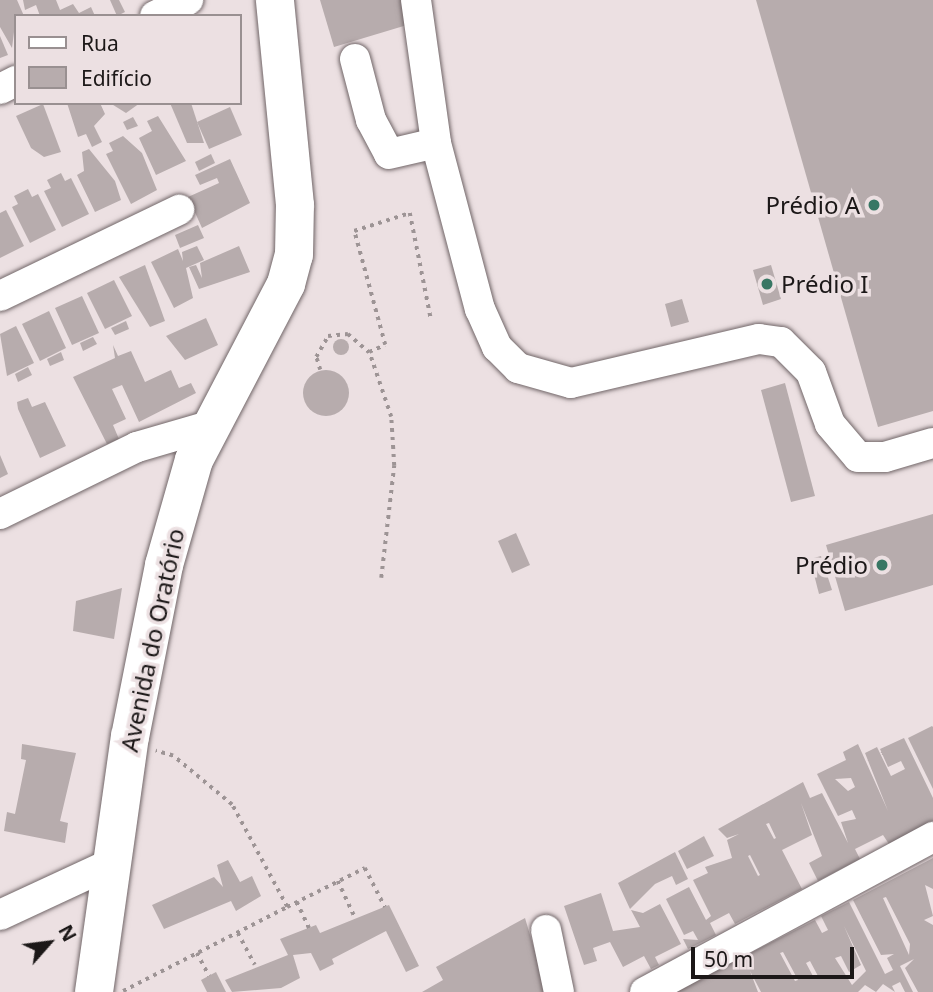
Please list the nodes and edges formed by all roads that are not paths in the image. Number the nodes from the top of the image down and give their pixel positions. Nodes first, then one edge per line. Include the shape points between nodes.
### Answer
1 (188, 0) edge
2 (257, 0) edge
3 (275, 0) edge
4 (416, 0) edge
5 (159, 14) edge
6 (355, 59) dead end
7 (436, 143) junction
8 (178, 210) dead end
9 (0, 296) edge
10 (271, 307) junction
11 (212, 425) junction
12 (933, 443) edge
13 (0, 514) edge
14 (933, 837) edge
15 (110, 864) junction
16 (0, 915) edge
17 (546, 930) dead end
18 (94, 992) edge
19 (559, 992) edge
20 (645, 992) edge

1 - 5 street
2 - 10 main road, Avenida do Oratório via 280,222
3 - 10 main road, Avenida do Oratório via 295,205 291,270
4 - 7 street
6 - 7 street via 371,120 389,154
7 - 12 street via 480,309 497,347 518,368 571,383 747,342 781,342 811,372 830,424 858,457 885,457
8 - 9 street
10 - 11 main road, Avenida do Oratório
11 - 13 street via 137,447
11 - 15 main road, Avenida do Oratório via 194,460 164,565
14 - 20 street
15 - 16 street
15 - 18 main road, Avenida do Oratório
17 - 19 street

